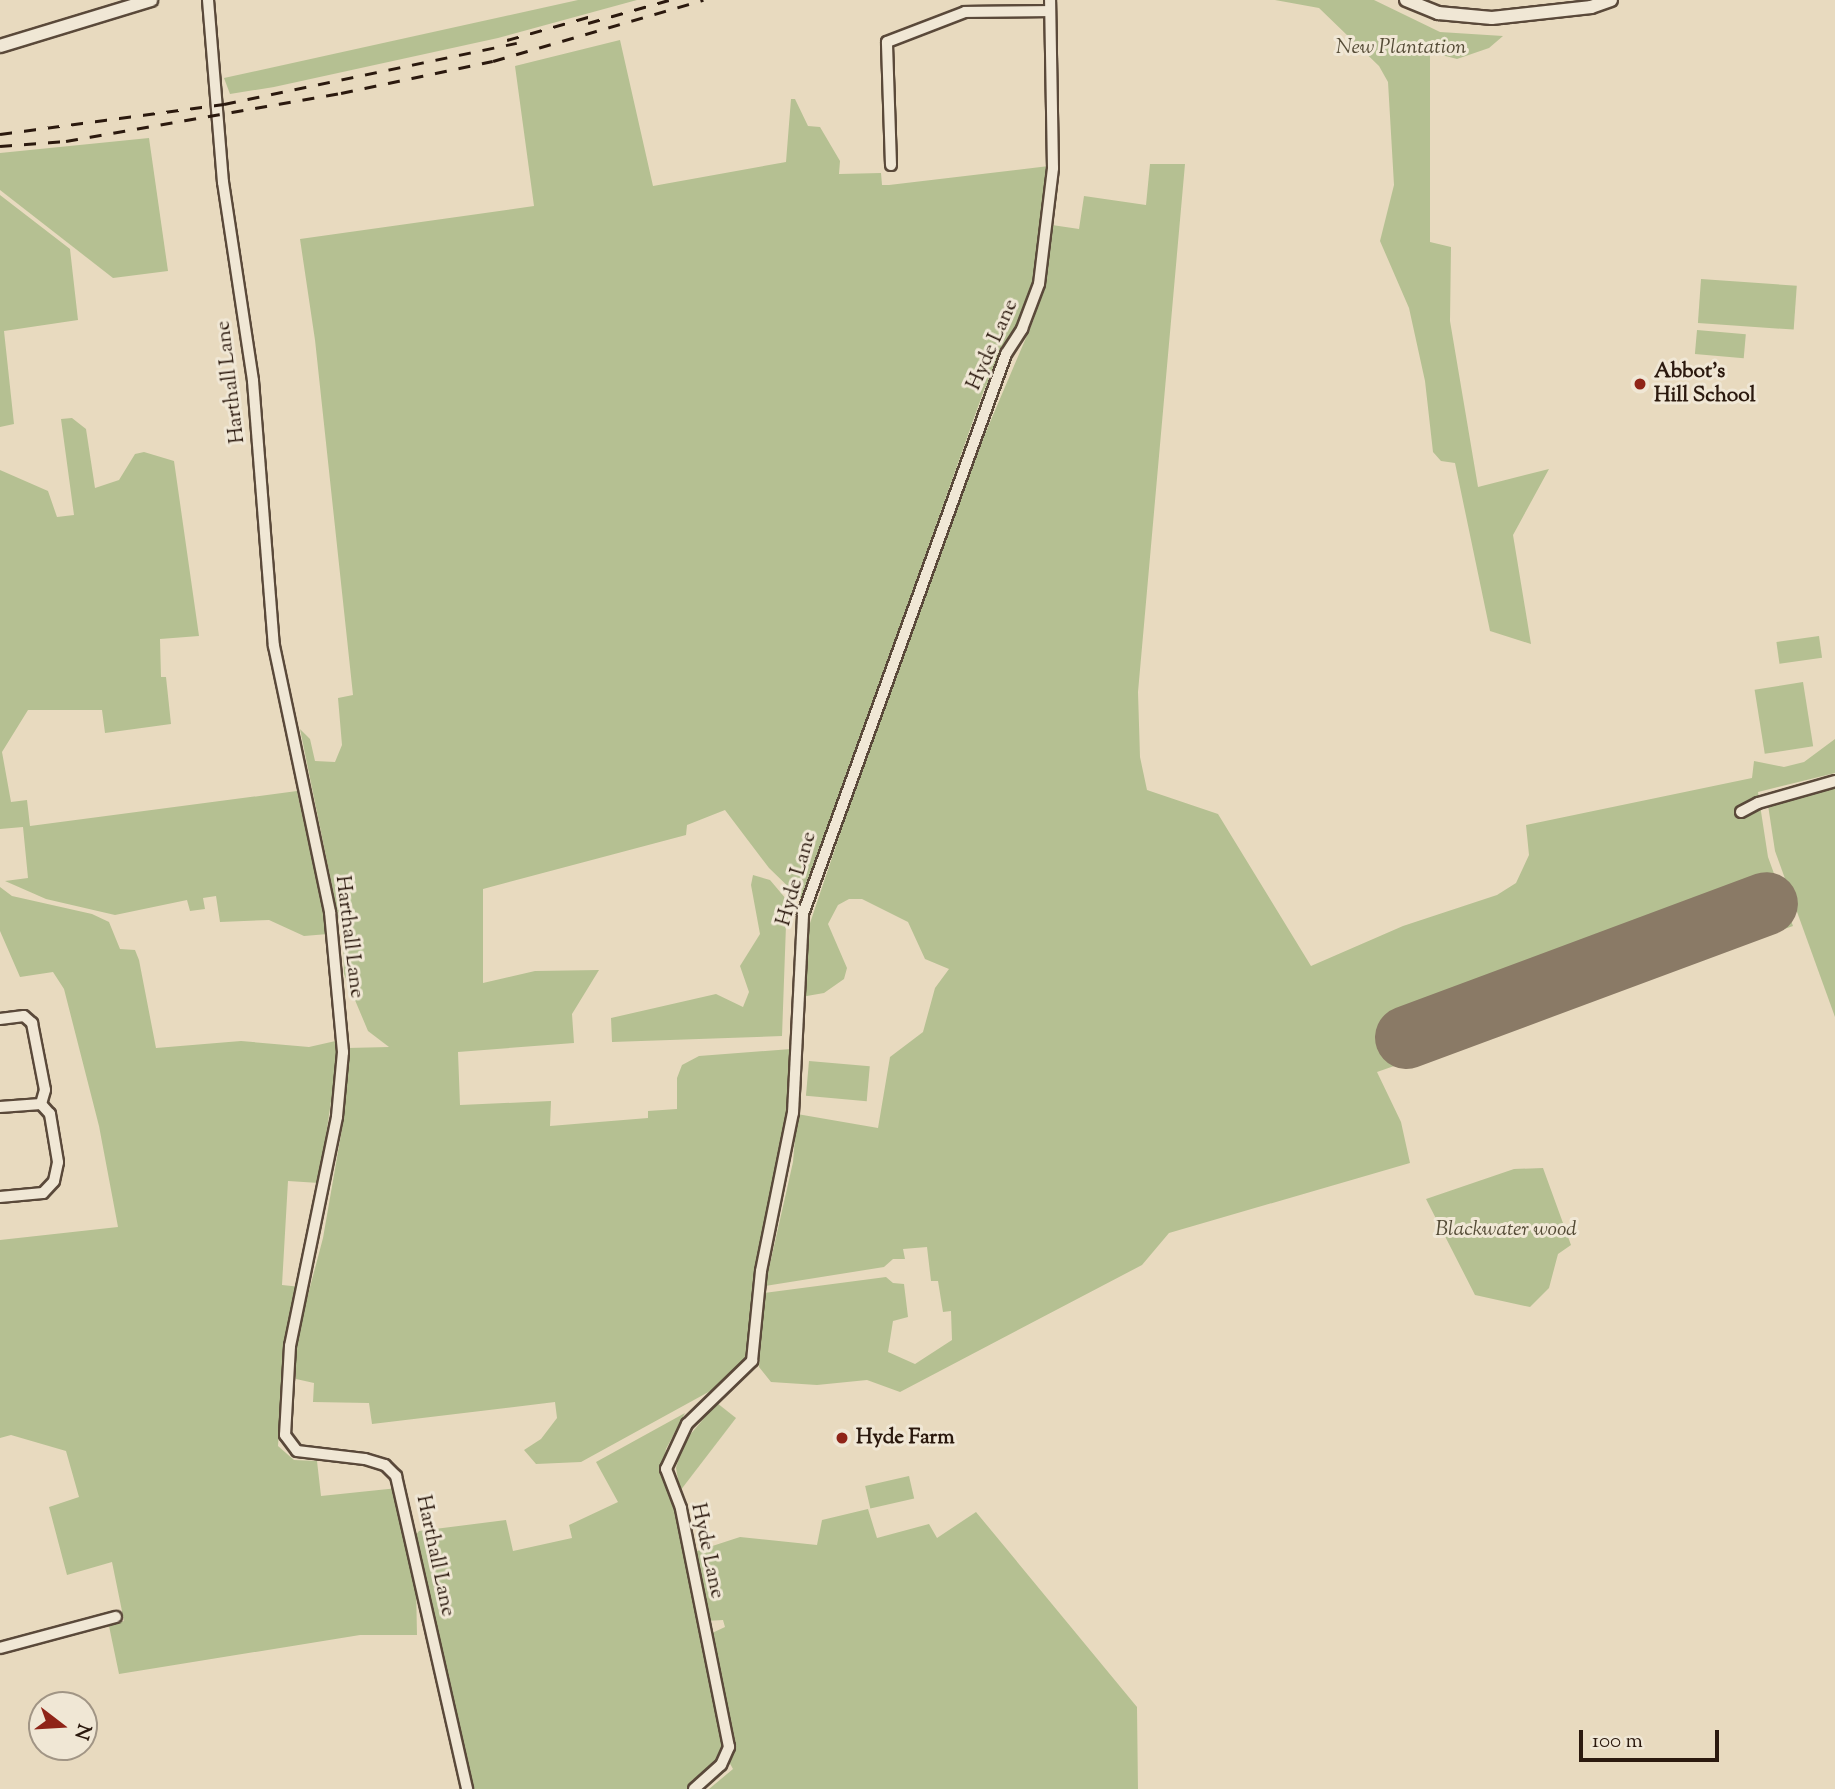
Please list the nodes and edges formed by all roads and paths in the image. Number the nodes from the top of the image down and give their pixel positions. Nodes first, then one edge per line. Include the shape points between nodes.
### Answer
1 (151, 0) edge
2 (208, 0) edge
3 (1406, 0) edge
4 (1611, 0) edge
5 (1050, 6) edge
6 (0, 46) edge
7 (891, 165) dead end
8 (1835, 781) edge
9 (1741, 813) dead end
10 (0, 1019) edge
11 (41, 1104) junction
12 (0, 1107) edge
13 (0, 1197) edge
14 (116, 1617) dead end
15 (0, 1648) edge
16 (467, 1789) edge
17 (694, 1789) edge

1 - 6 street via 59,32
2 - 16 street, Harthall Lane via 223,182 253,381 274,646 330,912 344,1052 337,1117 290,1346 285,1436 303,1453 366,1459 385,1465 396,1476
3 - 4 street via 1438,13 1492,18 1591,7
5 - 7 street via 965,12 887,43
5 - 17 street, Hyde Lane via 1053,168 1039,284 1022,329 1006,354 803,914 793,1113 761,1271 752,1361 687,1424 666,1469 681,1508 729,1746 721,1765
8 - 9 street via 1758,803
10 - 11 street via 24,1016 32,1023 46,1090
11 - 12 street
11 - 13 street via 50,1114 58,1162 54,1181 43,1193
14 - 15 street

